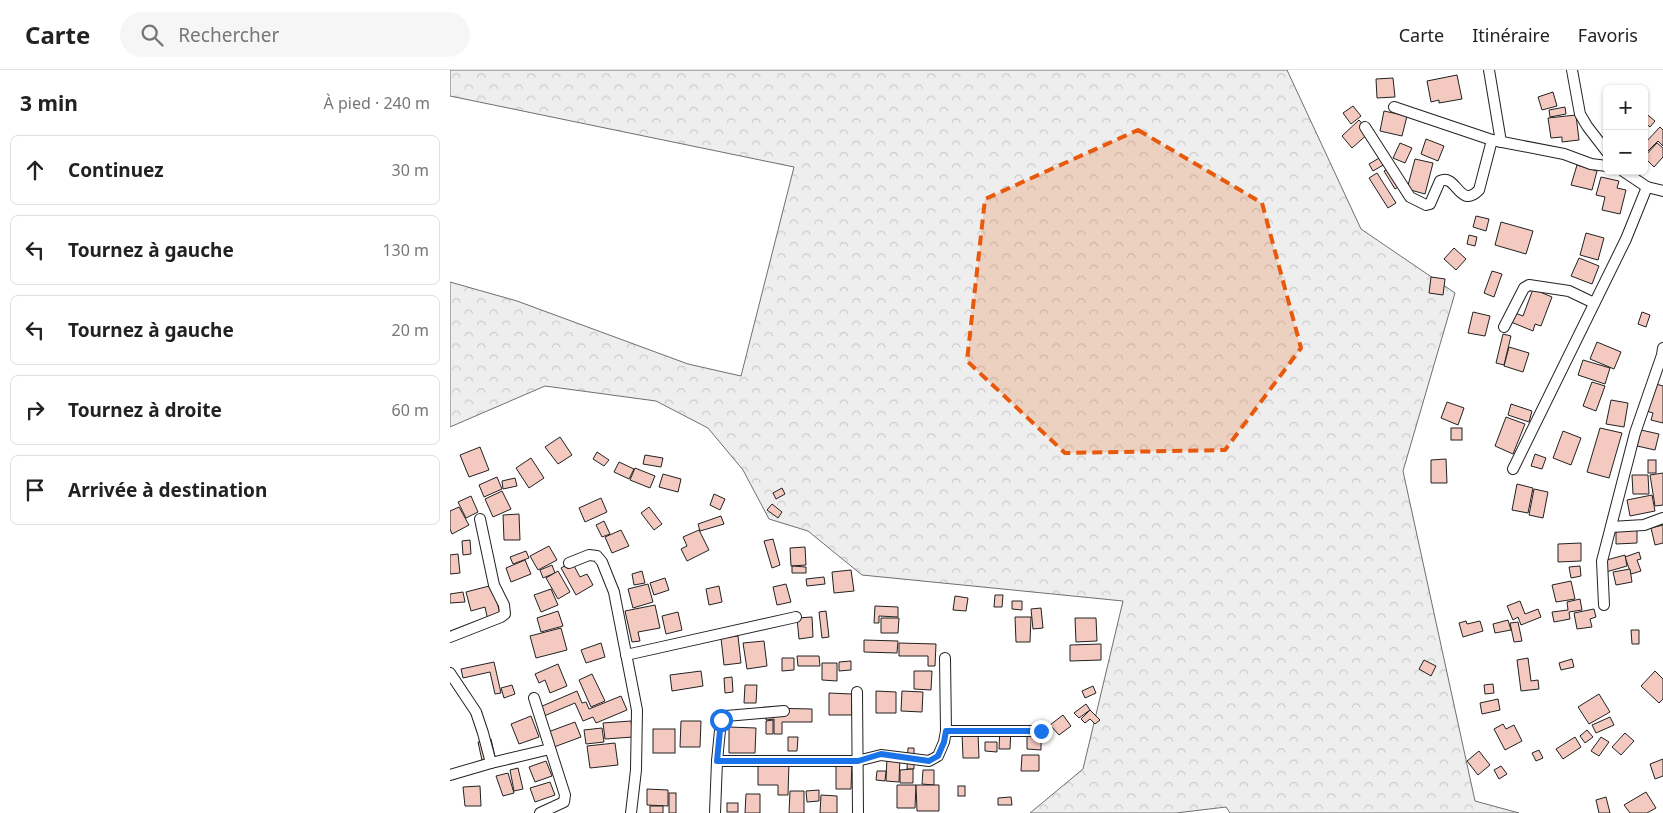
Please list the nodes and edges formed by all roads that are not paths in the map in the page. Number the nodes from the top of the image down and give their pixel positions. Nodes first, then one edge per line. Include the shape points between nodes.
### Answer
1 (1489, 70) edge
2 (1572, 70) edge
3 (1394, 106) dead end
4 (1365, 128) dead end
5 (1496, 142) junction
6 (1603, 147) edge
7 (1603, 166) edge
8 (1629, 175) edge
9 (1647, 187) junction
10 (1663, 191) edge
11 (1594, 303) junction
12 (1504, 327) dead end
13 (1663, 353) edge
14 (1513, 469) dead end
15 (1663, 518) edge
16 (480, 519) dead end
17 (1611, 527) junction
18 (569, 563) dead end
19 (1604, 605) dead end
20 (796, 617) dead end
21 (450, 637) edge
22 (626, 655) junction
23 (945, 658) dead end
24 (450, 673) edge
25 (858, 692) dead end
26 (534, 698) dead end
27 (784, 712) dead end
28 (946, 731) junction
29 (1041, 731) dead end
30 (550, 749) junction
31 (717, 761) junction
32 (858, 761) junction
33 (491, 762) junction
34 (450, 775) edge
35 (540, 813) edge
36 (631, 813) edge
37 (715, 813) edge
38 (858, 813) edge

1 - 5 street
2 - 6 street via 1580,114
3 - 5 street
4 - 5 street via 1410,197 1426,205 1430,204 1440,181 1444,179 1464,196 1475,194
5 - 7 street via 1564,154
8 - 9 street
9 - 10 street
9 - 11 street via 1626,240
11 - 12 street via 1569,291 1530,285 1524,288
11 - 14 street
13 - 17 street via 1635,433
15 - 17 street via 1644,525
16 - 21 street via 494,585 505,614
17 - 19 street via 1602,561
18 - 22 street via 589,555 597,556 602,562 614,592
20 - 22 street
22 - 36 street via 637,710
23 - 28 street
24 - 33 street via 476,712
25 - 32 street
26 - 30 street
27 - 31 street via 726,716 721,720
28 - 29 street
28 - 32 street via 938,756 929,761 881,754
30 - 33 street
30 - 35 street via 565,795 564,802
31 - 32 street
31 - 37 street
32 - 38 street
33 - 34 street

